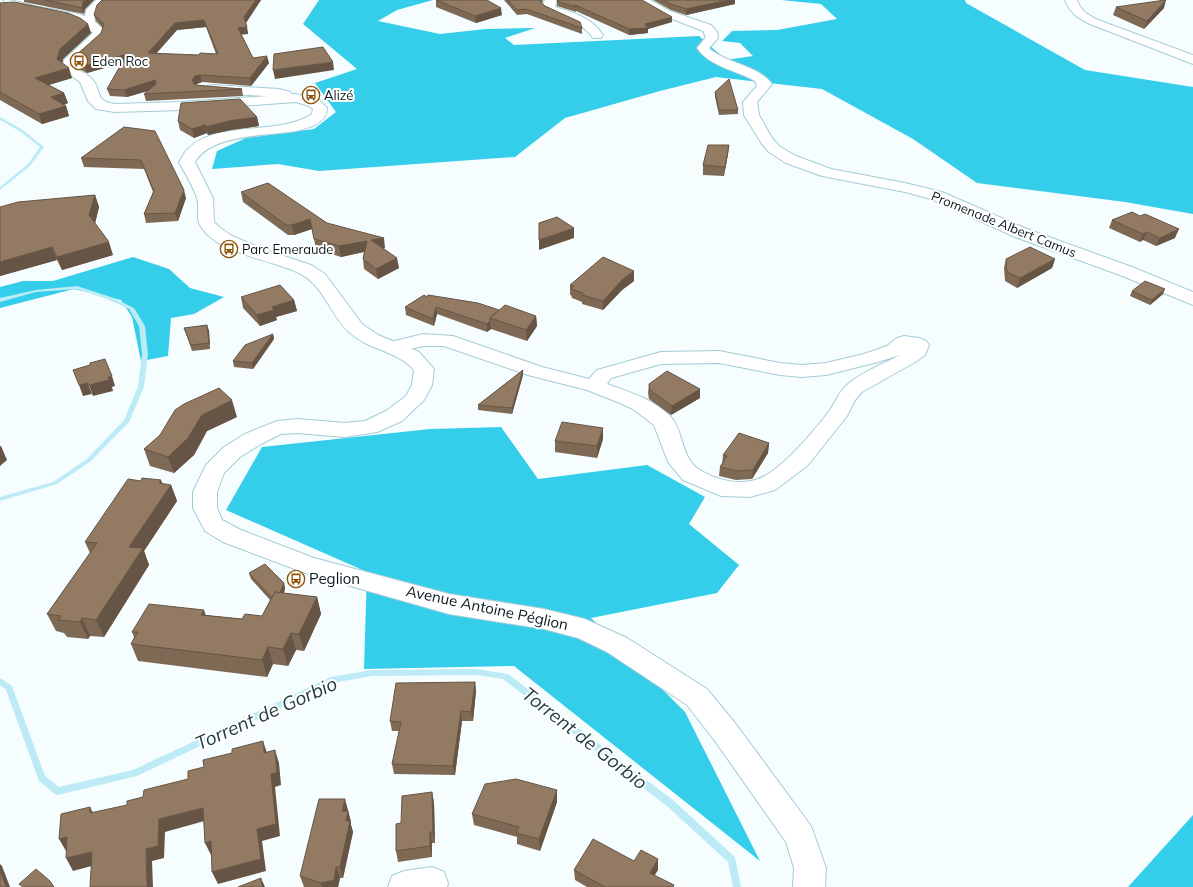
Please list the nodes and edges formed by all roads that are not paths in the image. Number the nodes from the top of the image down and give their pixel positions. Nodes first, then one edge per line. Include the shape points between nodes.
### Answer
1 (9, 0) edge
2 (103, 0) edge
3 (551, 0) edge
4 (641, 0) edge
5 (1071, 0) edge
6 (86, 20) junction
7 (597, 36) dead end
8 (1193, 60) edge
9 (202, 88) edge
10 (287, 98) junction
11 (1193, 299) edge
12 (394, 347) junction
13 (594, 386) junction
14 (809, 887) edge

1 - 6 street via 31,10
2 - 6 street via 92,10 92,17
3 - 7 street via 548,6 551,9 578,19 596,31
4 - 11 street, Promenade Albert Camus via 666,13 707,28 712,38 703,48 705,52 713,58 760,78 765,84 764,88 752,100 750,110 764,136 774,148 796,162 850,179 923,192 946,199 1021,233
5 - 8 street via 1074,8 1082,16 1094,22
6 - 10 street, Avenue Antoine Péglion via 97,29 98,36 69,63 68,69 86,80 95,101 101,106 168,106
9 - 10 street via 279,93
10 - 12 street, Avenue Antoine Péglion via 314,102 320,108 320,115 312,122 296,127 240,135 205,144 188,156 186,162 205,198 206,222 213,231 226,240 305,269 319,278 355,328 370,339
12 - 13 street via 423,340 446,340 510,360 535,371
12 - 14 street, Avenue Antoine Péglion via 412,356 424,369 422,385 414,400 394,416 369,426 345,430 297,426 277,428 237,448 214,470 205,492 205,508 213,525 232,536 308,565 448,604 585,629 617,645 697,697 725,732 800,836 810,868
13 - 13 street via 604,374 660,358 719,357 780,369 826,369 871,358 894,350 904,342 919,345 918,351 910,357 855,388 846,398 840,411 800,460 767,485 750,489 722,488 691,475 679,462 663,422 640,404

